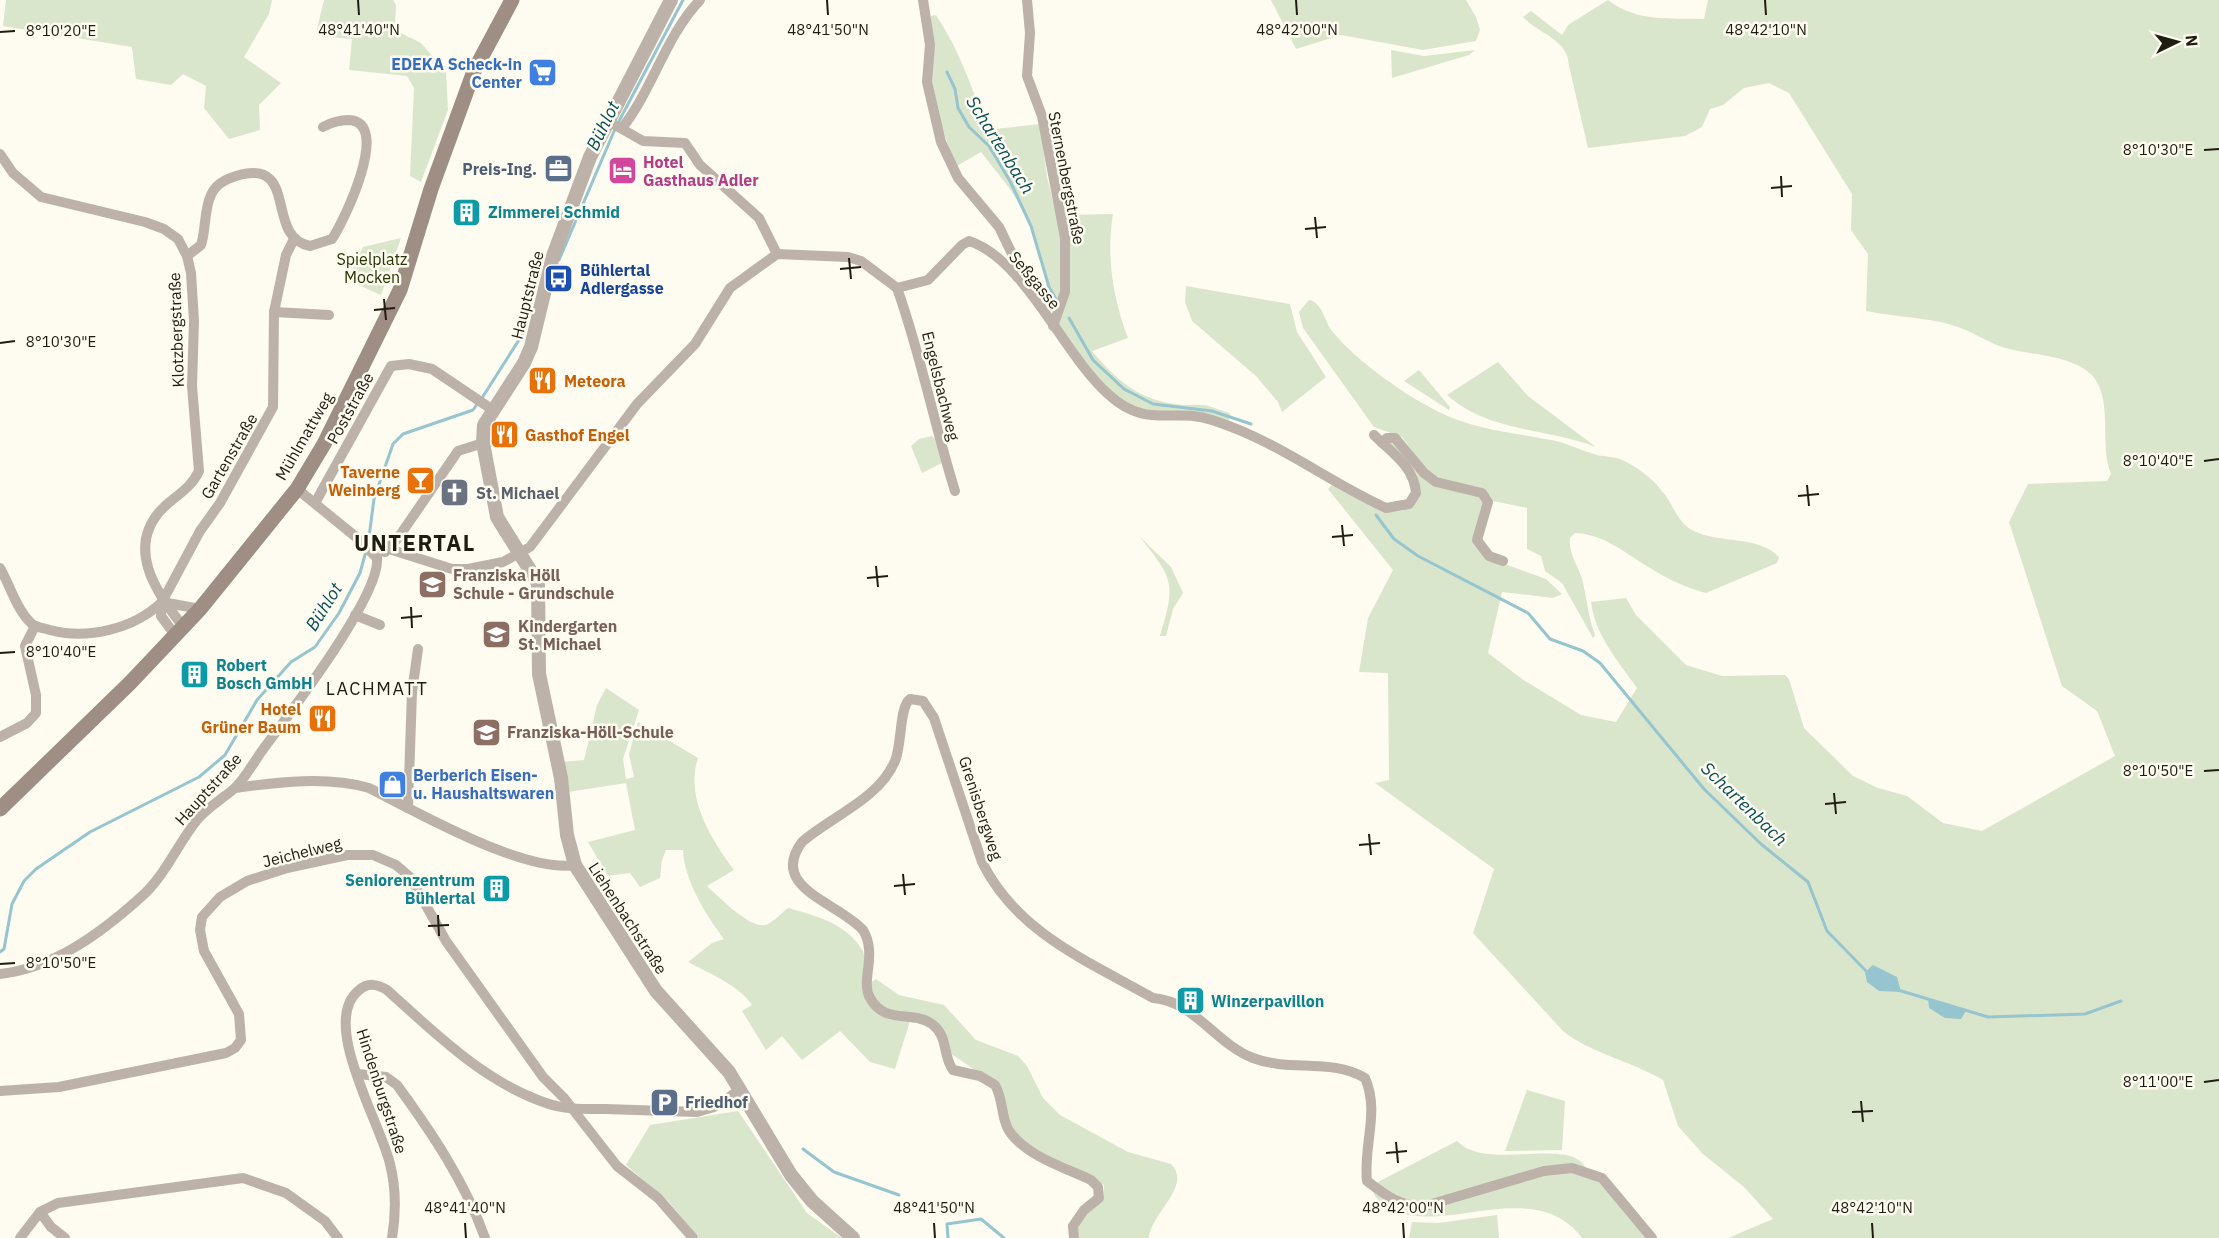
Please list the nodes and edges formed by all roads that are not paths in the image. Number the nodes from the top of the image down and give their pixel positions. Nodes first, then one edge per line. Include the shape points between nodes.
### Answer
1 (512, 0) edge
2 (671, 0) edge
3 (700, 0) edge
4 (922, 0) edge
5 (1027, 0) edge
6 (614, 124) junction
7 (323, 127) dead end
8 (0, 154) edge
9 (294, 239) junction
10 (777, 254) junction
11 (187, 256) junction
12 (1017, 277) junction
13 (897, 288) junction
14 (274, 312) junction
15 (329, 315) dead end
16 (1053, 326) junction
17 (490, 408) junction
18 (483, 443) junction
19 (297, 489) junction
20 (956, 491) dead end
21 (315, 503) junction
22 (389, 549) junction
23 (520, 554) junction
24 (375, 555) junction
25 (1503, 561) dead end
26 (0, 568) edge
27 (162, 602) junction
28 (200, 609) junction
29 (355, 615) junction
30 (380, 625) dead end
31 (35, 626) junction
32 (179, 631) junction
33 (418, 650) dead end
34 (0, 737) edge
35 (235, 788) junction
36 (408, 808) junction
37 (0, 809) edge
38 (575, 865) junction
39 (0, 974) edge
40 (358, 1074) junction
41 (740, 1090) junction
42 (0, 1091) edge
43 (571, 1108) junction
44 (40, 1212) junction
45 (20, 1238) edge
46 (65, 1238) edge
47 (338, 1238) edge
48 (392, 1238) edge
49 (485, 1238) edge
50 (693, 1238) edge
51 (853, 1238) edge
52 (1074, 1238) edge
53 (1652, 1238) edge

1 - 19 main road, Mühlmattweg via 474,71 400,290 324,444
2 - 6 street, Hauptstraße
3 - 6 street via 660,59 631,118
4 - 12 street via 930,45 929,98 941,142 958,177 999,227 1018,267
5 - 16 street, Sternenbergstraße via 1027,76 1042,116 1065,237 1065,292
6 - 10 street via 644,141 684,143 700,165 759,218
6 - 17 street, Hauptstraße via 552,256 531,347 524,363
7 - 9 street via 342,120 362,125 368,141 364,157 351,204 332,239 310,246
8 - 11 street, Klotzbergstraße via 13,173 41,197 164,229 178,239
9 - 11 street via 285,224 277,188 269,178 247,173 228,178 216,187 210,196 201,245
9 - 14 street, Gartenstraße via 286,255
10 - 13 street via 848,256
10 - 23 street via 730,288 695,344 637,404 530,547
11 - 27 street, Klotzbergstraße via 194,321 192,386 199,471 193,484 153,520 144,542 146,562
12 - 13 street, Seßgasse via 989,250 969,241 928,279
12 - 16 street, Seßgasse
13 - 20 street, Engelsbachweg
14 - 15 street
14 - 27 street, Gartenstraße via 275,393 269,417
16 - 25 street, Seßgasse via 1097,382 1128,408 1144,415 1208,418 1224,424 1280,447 1386,508 1408,504 1416,493 1408,467 1378,439 1395,438 1436,482 1482,493 1488,502 1477,540 1489,556
17 - 18 street, Hauptstraße
17 - 21 street, Poststraße via 432,369 409,364 391,366
18 - 22 street via 458,451
18 - 23 street via 497,517
19 - 21 street
19 - 28 main road, Mühlmattweg
21 - 24 street
22 - 23 street via 452,569 492,566
22 - 24 street
23 - 38 street via 538,583 540,683 560,771 567,835
24 - 29 street, Hauptstraße via 375,576
26 - 31 street via 24,614
27 - 28 street
27 - 31 street via 127,625 100,632 65,634
27 - 32 street, Klotzbergstraße via 160,616
28 - 32 main road, Mühlmattweg
29 - 30 street
29 - 35 street, Hauptstraße via 311,684
31 - 34 street via 26,646 36,713 27,723
32 - 37 main road, Mühlmattweg
33 - 36 street via 412,692
35 - 36 street, Liehenbachstraße via 266,783 352,783
35 - 39 street, Hauptstraße via 213,803 153,884 119,916 49,962
36 - 38 street, Liehenbachstraße via 508,853 563,867
38 - 41 street, Liehenbachstraße via 656,991 729,1072
40 - 43 street, Hindenburgstraße via 345,1025 346,1008 361,988 378,985 477,1066 547,1104
40 - 48 street, Hindenburgstraße via 390,1164 395,1216
40 - 49 street via 386,1077 397,1085 450,1163
41 - 43 street, Hindenburgstraße via 714,1107 697,1112
41 - 51 street, Liehenbachstraße via 792,1175 812,1201
42 - 43 street, Jeichelweg via 59,1087 235,1048 241,1040 239,1014 201,941 202,917 208,908 234,888 276,871 333,857 373,855 396,865 410,877 462,963 543,1077
43 - 50 street, Jeichelweg via 617,1166 658,1198
44 - 45 street
44 - 46 street
44 - 47 street via 58,1203 243,1178 286,1193 325,1221
52 - 53 street, Grenisbergweg via 1073,1226 1098,1198 1098,1187 1015,1138 1004,1119 995,1085 980,1076 953,1070 944,1038 931,1023 893,1017 877,1008 867,990 870,951 863,930 802,886 793,875 790,865 802,842 884,782 902,742 904,709 910,699 923,701 934,718 982,862 1011,906 1063,948 1153,998 1169,999 1254,1058 1344,1068 1365,1078 1373,1115 1367,1146 1367,1181 1389,1198 1413,1207 1425,1206 1544,1171 1572,1168 1602,1178

